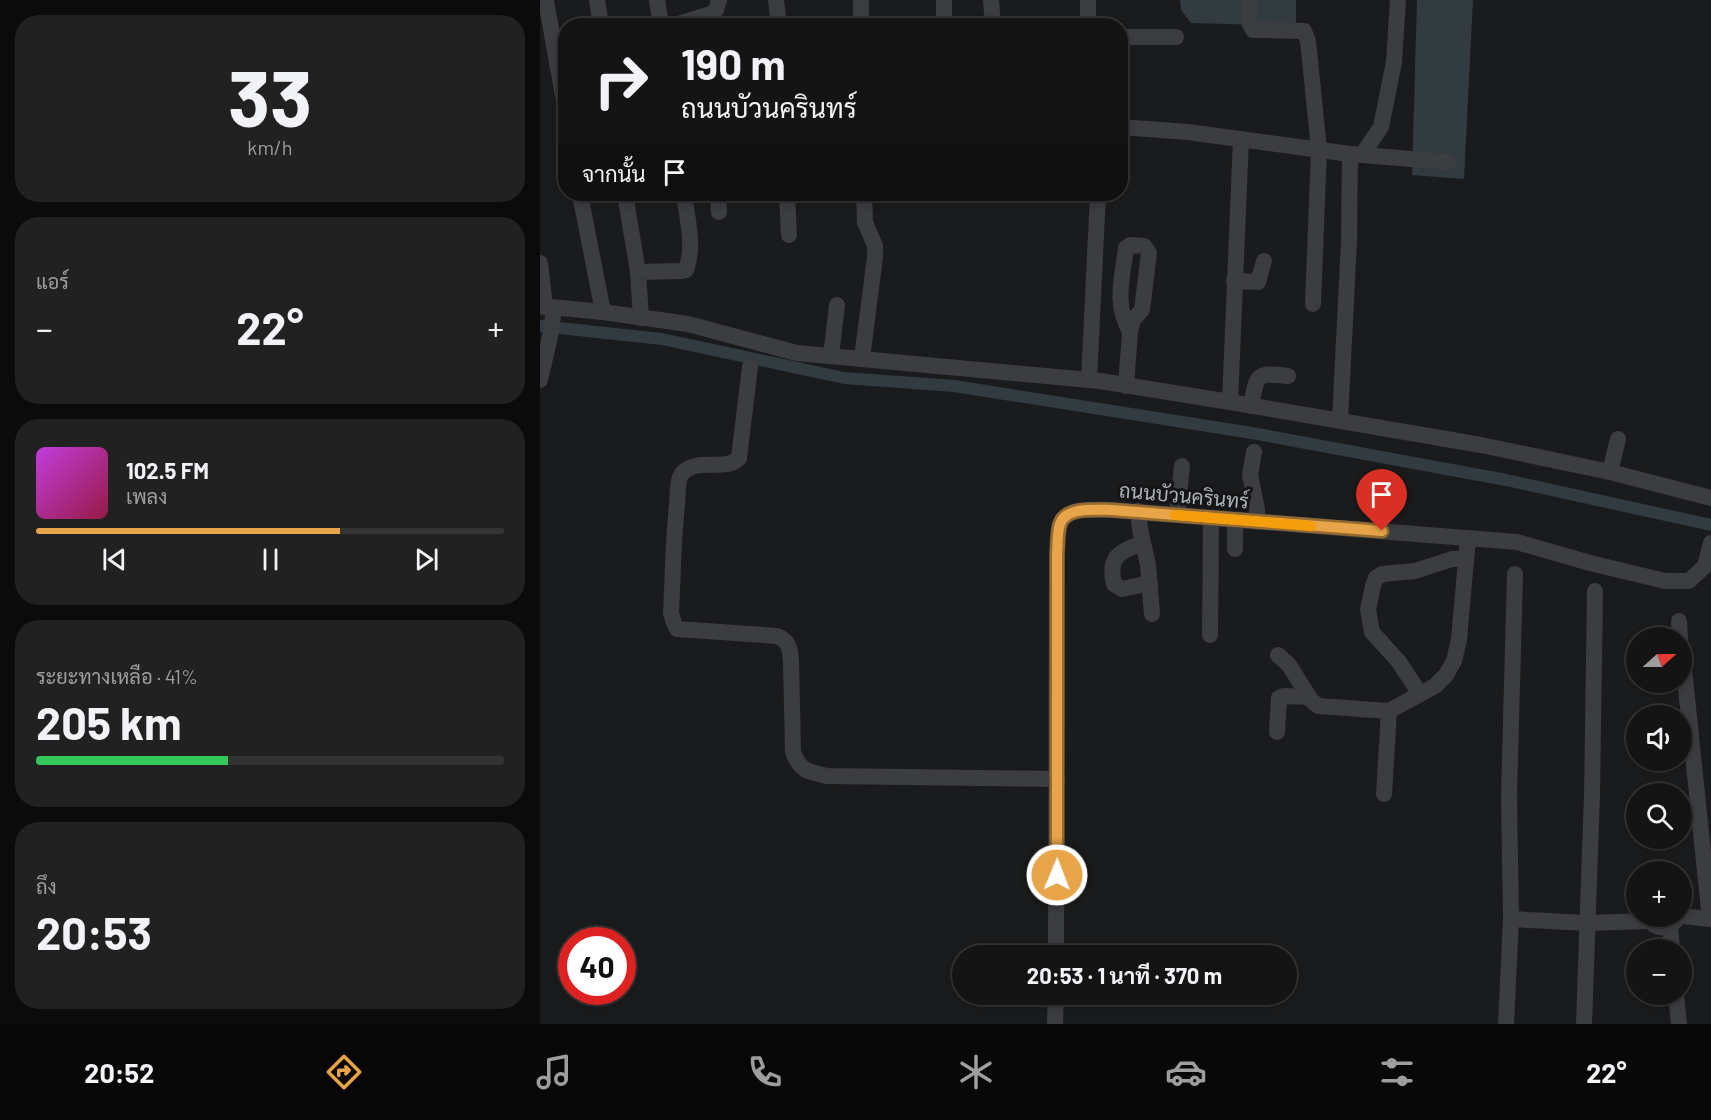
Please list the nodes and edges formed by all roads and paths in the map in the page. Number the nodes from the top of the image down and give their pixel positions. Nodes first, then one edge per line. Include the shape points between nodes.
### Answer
1 (597, 0) edge
2 (657, 0) edge
3 (719, 0) edge
4 (776, 0) edge
5 (861, 0) edge
6 (944, 0) edge
7 (991, 0) edge
8 (1089, 0) edge
9 (1249, 0) edge
10 (1398, 0) edge
11 (546, 1) edge
12 (600, 18) edge
13 (660, 18) edge
14 (698, 18) edge
15 (778, 18) edge
16 (861, 18) edge
17 (944, 18) edge
18 (992, 18) edge
19 (1088, 18) edge
20 (1128, 37) edge
21 (1176, 37) dead end
22 (558, 68) edge
23 (1128, 128) edge
24 (1241, 139) junction
25 (1319, 149) junction
26 (1356, 154) junction
27 (1448, 162) dead end
28 (581, 201) edge
29 (626, 201) edge
30 (685, 201) edge
31 (718, 201) edge
32 (787, 201) edge
33 (864, 201) edge
34 (1098, 201) edge
35 (719, 212) dead end
36 (789, 235) dead end
37 (1264, 261) dead end
38 (540, 263) edge
39 (638, 272) junction
40 (1234, 281) junction
41 (1312, 304) dead end
42 (837, 305) dead end
43 (548, 308) edge
44 (603, 312) junction
45 (641, 318) junction
46 (1130, 332) dead end
47 (831, 356) junction
48 (862, 358) junction
49 (750, 367) dead end
50 (1288, 376) dead end
51 (540, 380) edge
52 (1089, 380) junction
53 (1126, 386) junction
54 (1230, 402) junction
55 (1251, 406) junction
56 (1340, 420) junction
57 (1618, 439) dead end
58 (1254, 452) dead end
59 (1182, 466) dead end
60 (1610, 472) junction
61 (1711, 498) edge
62 (1138, 512) junction
63 (1177, 515) junction
64 (1210, 518) junction
65 (1235, 520) junction
66 (1257, 522) junction
67 (1468, 539) junction
68 (1143, 543) junction
69 (1711, 548) edge
70 (1235, 549) dead end
71 (1466, 558) junction
72 (1515, 574) dead end
73 (1150, 583) junction
74 (1595, 591) dead end
75 (1152, 614) dead end
76 (1210, 635) dead end
77 (1278, 655) dead end
78 (1686, 693) edge
79 (1420, 694) junction
80 (1310, 697) junction
81 (1389, 711) junction
82 (1277, 732) dead end
83 (1057, 779) junction
84 (1384, 795) dead end
85 (1692, 919) edge
86 (1710, 919) edge
87 (1511, 920) junction
88 (1626, 920) edge
89 (1587, 923) junction
90 (1056, 945) edge
91 (1056, 1005) edge
92 (1677, 1005) edge
93 (1055, 1024) edge
94 (1506, 1024) edge
95 (1584, 1024) edge
96 (1679, 1024) edge

1 - 12 street
2 - 13 street
3 - 14 street via 716,10
4 - 15 street
5 - 16 street
6 - 17 street
7 - 18 street
8 - 19 street
9 - 25 street via 1253,30 1304,31
10 - 26 street via 1394,62 1381,127
11 - 22 street
20 - 21 street
23 - 24 street
24 - 25 street
24 - 40 street
25 - 26 street
25 - 41 street
26 - 27 street
26 - 56 street
28 - 44 street
29 - 39 street
30 - 39 street via 690,238 686,270
31 - 35 street
32 - 36 street
33 - 48 street via 865,222 875,246 875,257
34 - 52 street
37 - 40 street via 1258,282
38 - 43 street
39 - 45 street
40 - 54 street
42 - 47 street
43 - 44 street
43 - 51 street via 551,332
44 - 45 street
45 - 47 street via 688,324 785,350
46 - 53 street
47 - 48 street
48 - 52 street
49 - 83 street via 739,458 725,465 693,466 680,478 671,612 674,623 678,628 784,639 791,661 793,752 797,763 807,772 827,776
50 - 55 street via 1262,375 1255,383
52 - 53 street
53 - 54 street
54 - 55 street
55 - 56 street
56 - 60 street
57 - 60 street
58 - 66 street via 1250,475
59 - 63 street
60 - 61 street
62 - 63 street, ถนนบัวนครินทร์
62 - 68 street
62 - 83 street, ถนนบัวนครินทร์ via 1081,510 1060,523
63 - 64 street, ถนนบัวนครินทร์
64 - 65 street, ถนนบัวนครินทร์
64 - 76 street
65 - 66 street, ถนนบัวนครินทร์
65 - 70 street
66 - 67 street, ถนนบัวนครินทร์
67 - 69 street, ถนนบัวนครินทร์ via 1517,542 1665,581 1689,581 1705,566
67 - 71 street
68 - 73 street
68 - 73 street via 1117,555 1113,584 1122,589
71 - 79 street via 1454,661 1435,686
71 - 79 street via 1446,560 1415,571 1382,574 1373,586 1368,610 1372,632
72 - 87 street via 1509,796
73 - 75 street
74 - 89 street
77 - 80 street
78 - 86 street
79 - 81 street
80 - 81 street via 1318,706
80 - 82 street via 1279,698
81 - 84 street
83 - 90 street, ถนนบัวนครินทร์
85 - 86 street
87 - 89 street
87 - 94 street
88 - 89 street
89 - 95 street
91 - 93 street
92 - 96 street

